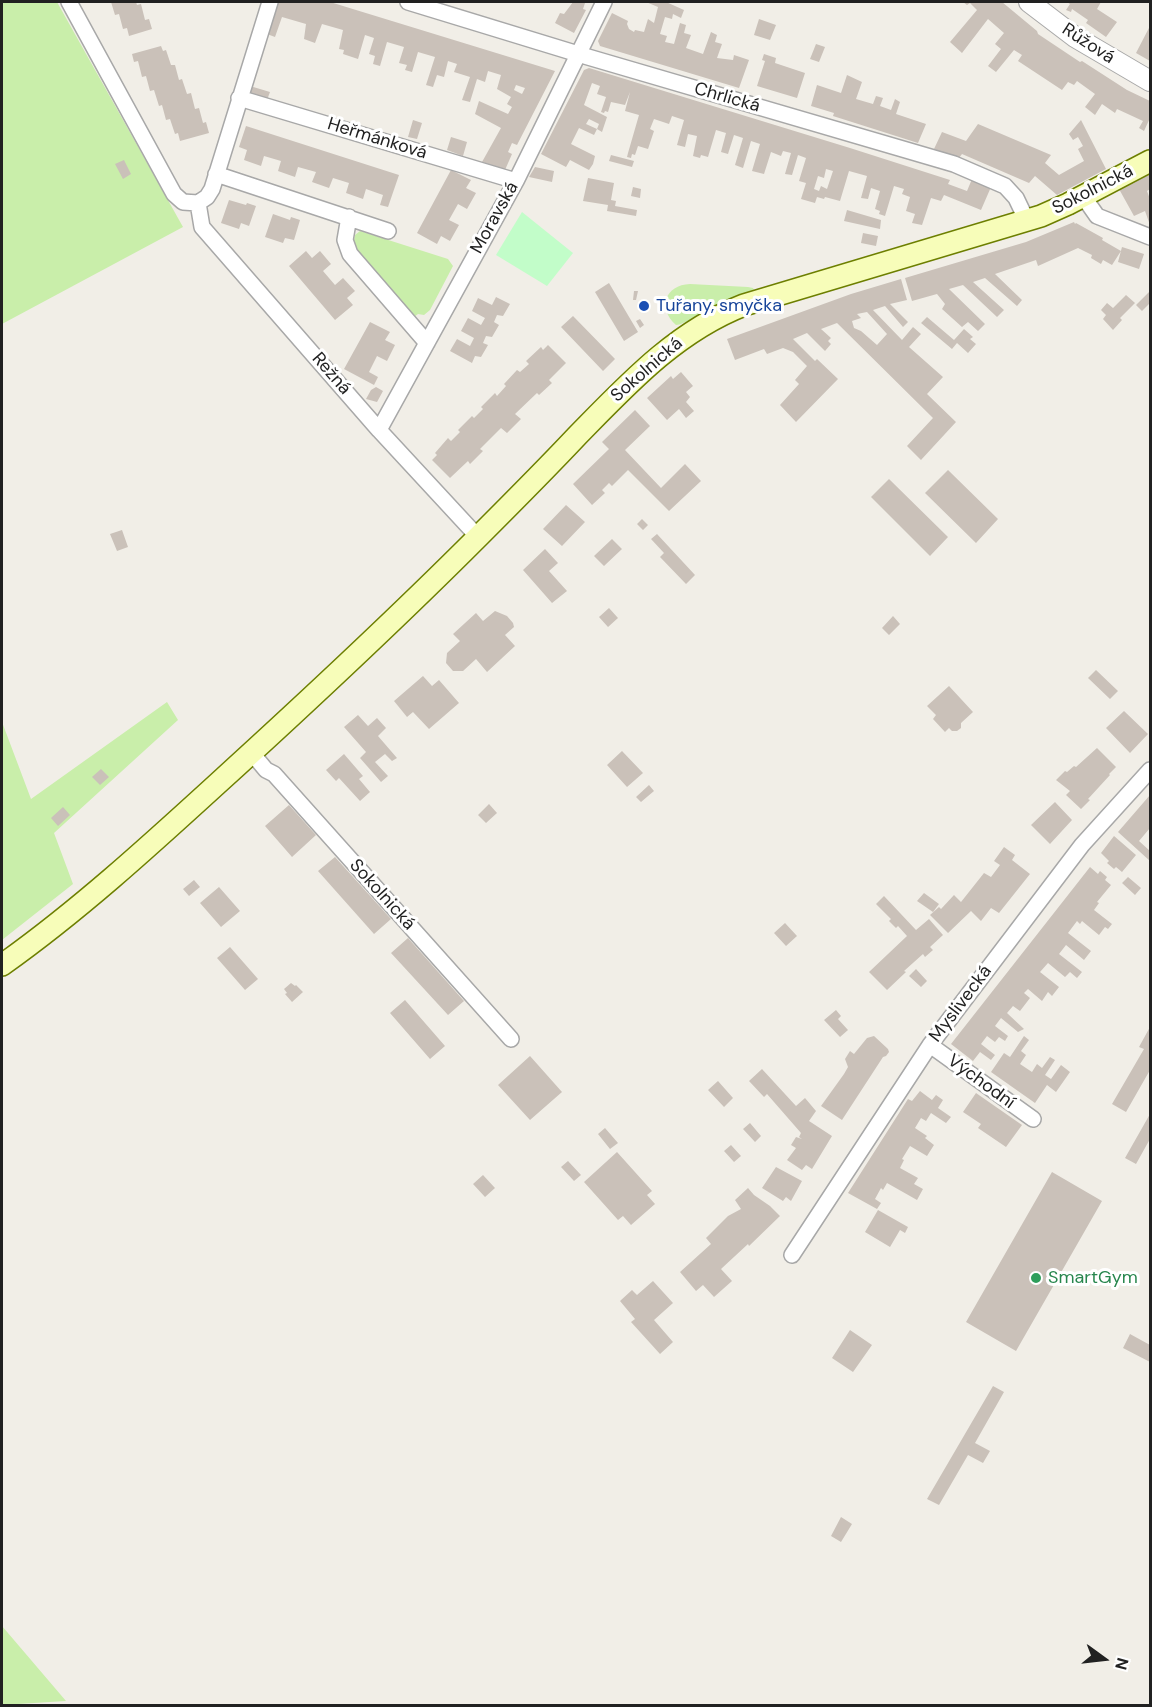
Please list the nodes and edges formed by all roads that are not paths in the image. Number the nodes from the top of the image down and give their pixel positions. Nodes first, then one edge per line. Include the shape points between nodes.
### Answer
1 (69, 2) edge
2 (270, 2) edge
3 (408, 2) edge
4 (604, 2) edge
5 (1029, 2) edge
6 (578, 53) junction
7 (1150, 81) edge
8 (239, 98) junction
9 (1150, 161) edge
10 (216, 174) junction
11 (516, 181) junction
12 (1083, 196) junction
13 (198, 203) junction
14 (349, 217) junction
15 (1028, 221) junction
16 (388, 231) dead end
17 (1150, 237) edge
18 (427, 343) junction
19 (379, 430) junction
20 (477, 537) junction
21 (252, 752) junction
22 (1150, 770) edge
23 (2, 965) edge
24 (511, 1039) dead end
25 (930, 1045) junction
26 (1033, 1119) dead end
27 (792, 1255) dead end

1 - 13 street via 174,194 183,202
2 - 8 street
3 - 6 street, Chrlická
4 - 6 street, Moravská
5 - 7 street, Růžová via 1083,43
6 - 11 street, Moravská
6 - 15 street, Chrlická via 954,164 1005,186
8 - 10 street
8 - 11 street, Heřmánková
9 - 12 main road, Sokolnická
10 - 13 street via 207,197
10 - 14 street
11 - 18 street, Moravská
12 - 15 main road, Sokolnická
12 - 17 street via 1098,216
13 - 19 street, Režná via 202,227
14 - 16 street
14 - 18 street via 345,240 350,254
15 - 20 main road, Sokolnická via 759,300 709,321 639,373
18 - 19 street, Moravská
19 - 20 street, Režná
20 - 21 main road, Sokolnická
21 - 23 main road, Sokolnická via 48,932
21 - 24 street, Sokolnická
22 - 25 street, Myslivecká via 1082,845
25 - 26 street, Východní
25 - 27 street, Myslivecká

